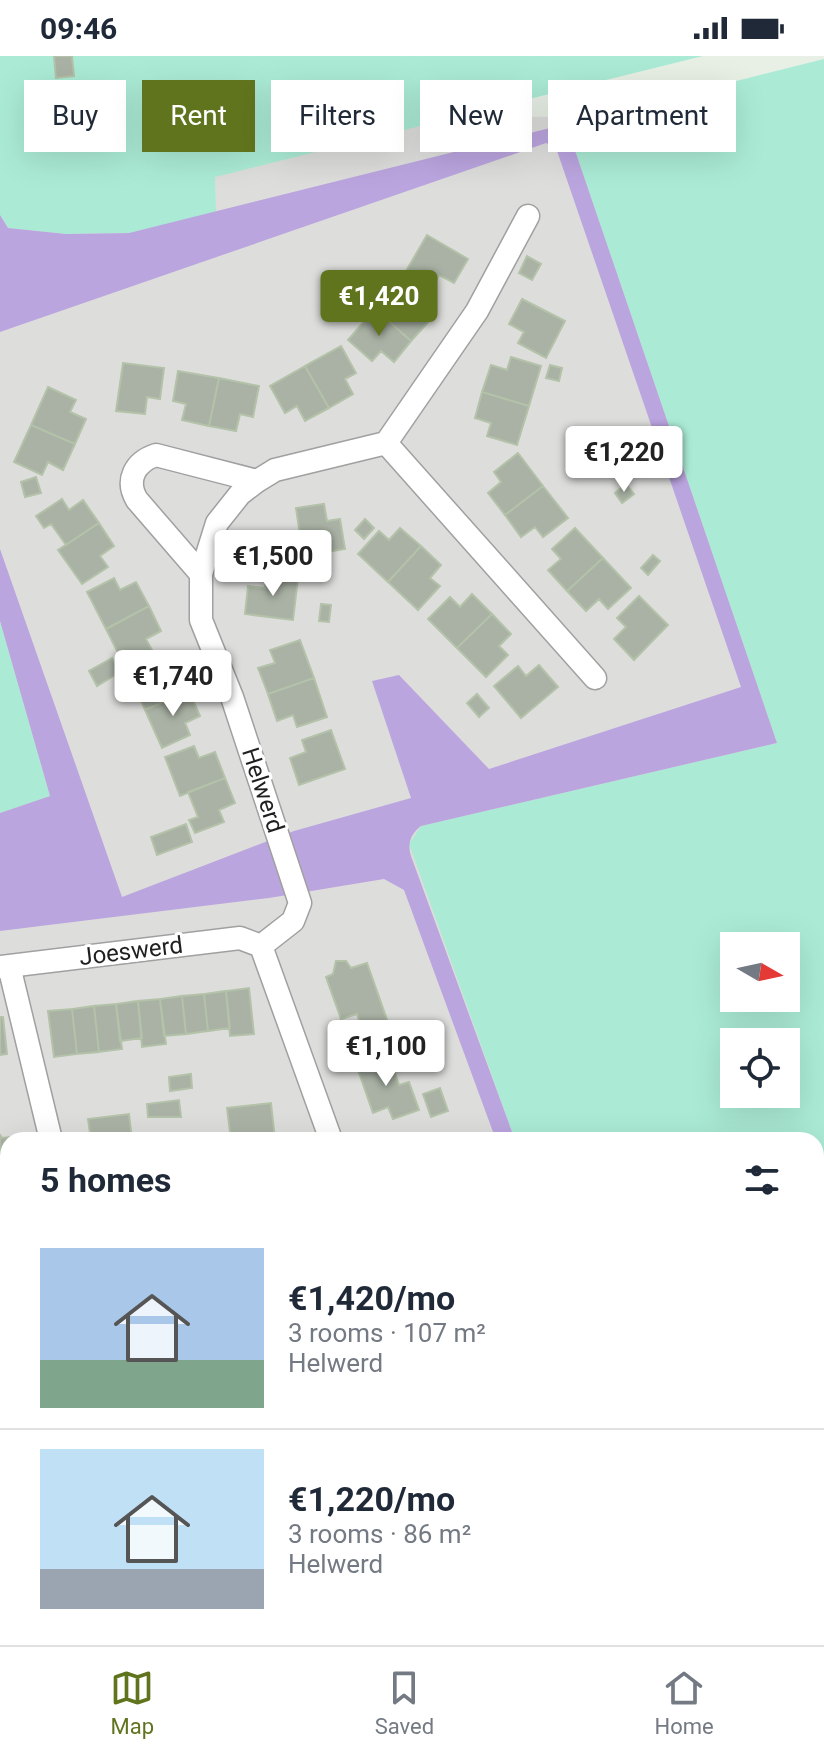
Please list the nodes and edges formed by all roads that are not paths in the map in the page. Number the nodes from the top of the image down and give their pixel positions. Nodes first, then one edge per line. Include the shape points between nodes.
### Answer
1 (528, 216) dead end
2 (386, 443) junction
3 (257, 481) junction
4 (201, 574) junction
5 (595, 678) dead end
6 (261, 946) junction
7 (4, 967) edge
8 (49, 1132) edge
9 (328, 1132) edge

1 - 2 street via 477,311
2 - 3 street, Helwerd via 275,470
2 - 5 street
3 - 4 street, Helwerd via 217,523
3 - 4 street via 156,455 138,464 132,487 137,500
4 - 6 street, Helwerd via 201,620 300,903 293,921
6 - 7 street, Joeswerd via 240,938
6 - 9 street
7 - 8 street

